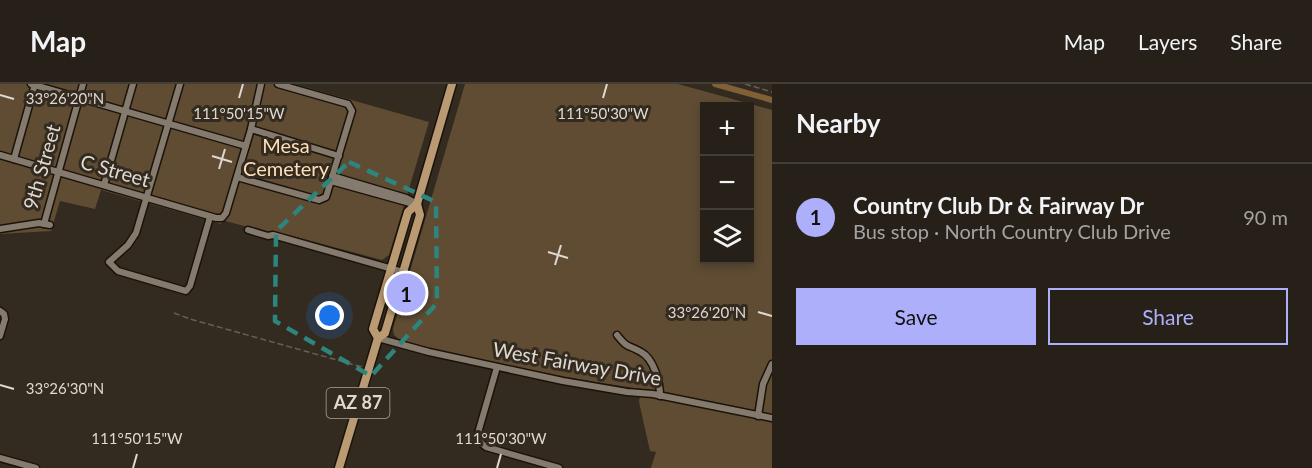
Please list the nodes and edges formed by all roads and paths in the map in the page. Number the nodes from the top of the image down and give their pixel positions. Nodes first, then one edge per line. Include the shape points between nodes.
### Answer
1 (34, 84) edge
2 (83, 84) edge
3 (133, 84) edge
4 (180, 84) edge
5 (261, 84) edge
6 (278, 84) edge
7 (452, 84) edge
8 (745, 84) edge
9 (772, 92) edge
10 (79, 98) junction
11 (125, 111) junction
12 (169, 124) junction
13 (251, 129) junction
14 (246, 146) junction
15 (0, 155) edge
16 (339, 156) junction
17 (14, 159) junction
18 (58, 172) junction
19 (237, 177) junction
20 (332, 179) junction
21 (104, 185) junction
22 (147, 198) junction
23 (417, 204) junction
24 (210, 217) junction
25 (0, 229) edge
26 (248, 230) dead end
27 (391, 268) junction
28 (404, 272) junction
29 (2, 312) edge
30 (174, 313) dead end
31 (617, 335) dead end
32 (0, 336) edge
33 (378, 338) junction
34 (458, 359) junction
35 (772, 364) edge
36 (456, 366) dead end
37 (497, 367) junction
38 (368, 369) junction
39 (660, 396) junction
40 (758, 416) junction
41 (772, 418) edge
42 (0, 458) edge
43 (36, 468) edge
44 (339, 468) edge
45 (560, 468) edge

1 - 10 street
1 - 17 street
2 - 10 street, 9th Street
3 - 11 street
4 - 12 street
5 - 13 street
6 - 16 street via 348,104 352,111
7 - 23 main road, AZ 87
8 - 9 path
10 - 11 street
10 - 18 street, 9th Street
11 - 12 street
11 - 21 street
12 - 14 street
12 - 22 street
13 - 14 street
13 - 16 street
14 - 19 street
15 - 17 street, C Street
16 - 20 street
17 - 18 street, C Street
18 - 21 street, C Street
18 - 25 street, 9th Street via 47,224
19 - 20 street via 319,200 326,197
19 - 24 street, C Street via 226,213 222,218
20 - 23 street via 396,201
21 - 22 street, C Street
22 - 24 street, C Street
22 - 24 street via 134,238 109,262 118,271 188,289
23 - 27 main road, AZ 87 via 408,212
23 - 28 main road, AZ 87 via 420,215
26 - 27 street
27 - 28 street
27 - 33 main road, AZ 87 via 374,329
28 - 33 main road, AZ 87 via 385,333
29 - 32 street via 5,319
30 - 38 path
31 - 39 street via 652,365
33 - 34 street, West Fairway Drive
33 - 38 main road, AZ 87
34 - 36 street
34 - 37 street, West Fairway Drive
35 - 40 street via 763,384
37 - 39 street, West Fairway Drive
37 - 45 street via 478,433 480,442
38 - 44 main road, AZ 87
39 - 40 street, West Fairway Drive
40 - 41 street, West Fairway Drive
42 - 43 street

